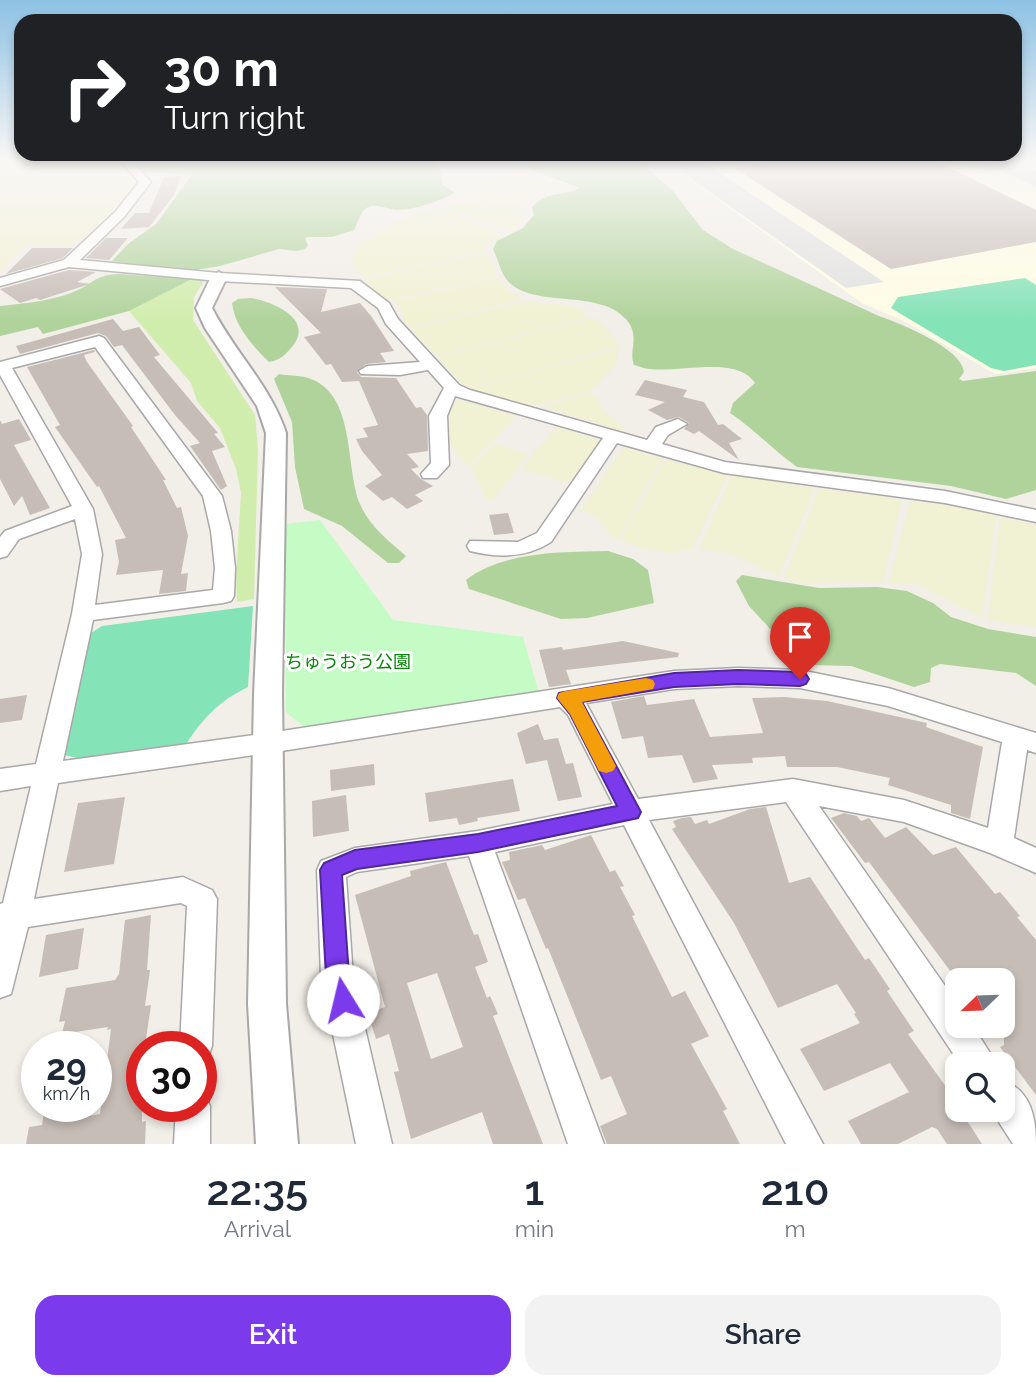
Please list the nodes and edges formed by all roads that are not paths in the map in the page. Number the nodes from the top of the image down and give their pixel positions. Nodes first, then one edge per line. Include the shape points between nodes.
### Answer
1 (120, 214) edge
2 (69, 263) junction
3 (219, 277) junction
4 (0, 282) edge
5 (432, 365) junction
6 (367, 371) dead end
7 (453, 388) junction
8 (678, 424) dead end
9 (613, 436) junction
10 (651, 448) junction
11 (430, 474) dead end
12 (83, 509) junction
13 (1036, 516) edge
14 (477, 546) dead end
15 (0, 551) edge
16 (83, 614) junction
17 (566, 698) junction
18 (1026, 740) edge
19 (268, 743) junction
20 (47, 773) junction
21 (0, 780) edge
22 (793, 790) junction
23 (630, 812) junction
24 (478, 843) junction
25 (999, 844) junction
26 (1035, 866) edge
27 (7, 916) edge
28 (0, 983) edge
29 (197, 1031) edge
30 (972, 1052) edge
31 (1015, 1115) edge
32 (193, 1122) edge
33 (192, 1144) edge
34 (277, 1144) edge
35 (374, 1144) edge
36 (586, 1144) edge
37 (805, 1144) edge
38 (1034, 1144) edge

1 - 2 street
2 - 3 street
2 - 4 street
3 - 5 street via 355,284 384,306 391,321
3 - 19 street via 204,308 267,406 276,433
5 - 6 street
5 - 7 street
7 - 9 street
7 - 11 street via 441,401 436,428 440,465
8 - 10 street via 663,431
9 - 10 street
9 - 14 street via 562,517 538,542 499,550
10 - 13 street via 724,467 945,497
12 - 15 street via 12,536
12 - 16 street via 92,554
12 - 16 street via 3,366 99,341 212,496 221,531 224,582 223,596
16 - 20 street
17 - 18 street via 674,680 800,679 888,697
17 - 19 street
17 - 23 street via 577,709
18 - 25 street
19 - 20 street
19 - 34 street via 267,1004
20 - 21 street
20 - 27 street
22 - 23 street
22 - 25 street via 904,811
22 - 30 street
23 - 24 street
23 - 37 street
24 - 35 street via 355,860 331,870 338,976
24 - 36 street
25 - 26 street
27 - 28 street
27 - 29 street via 183,890 202,900
31 - 38 street
32 - 33 street

